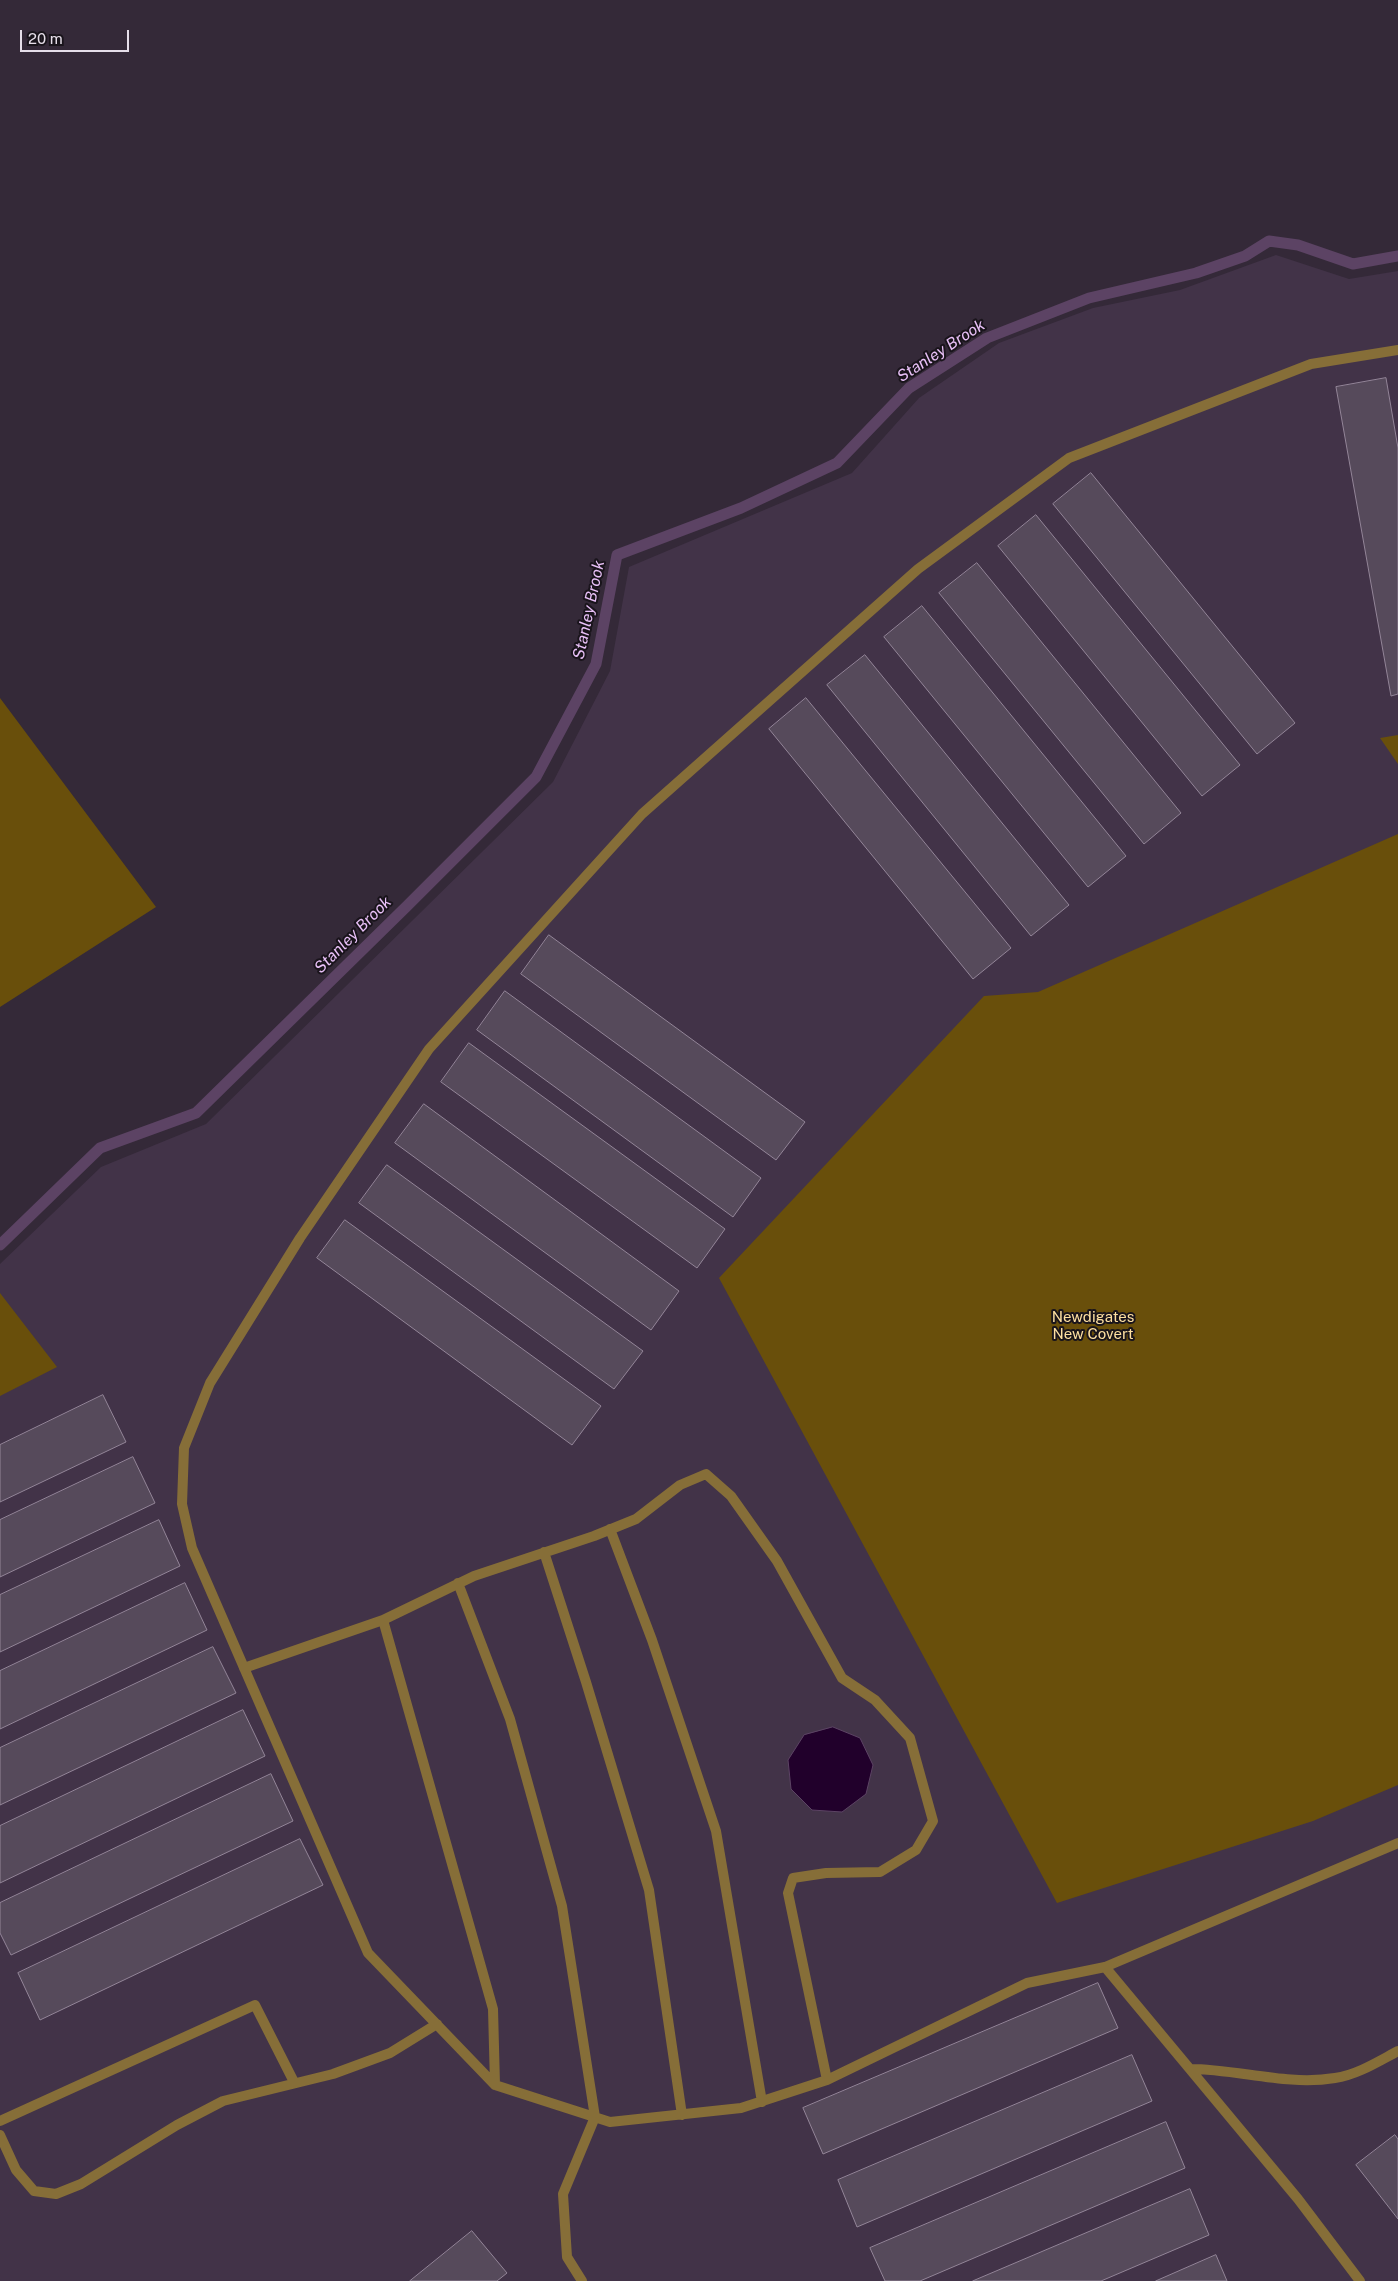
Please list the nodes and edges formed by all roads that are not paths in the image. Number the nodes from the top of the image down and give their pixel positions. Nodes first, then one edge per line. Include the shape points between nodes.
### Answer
1 (1398, 350) edge
2 (610, 1530) junction
3 (544, 1552) junction
4 (458, 1583) junction
5 (383, 1620) junction
6 (244, 1668) junction
7 (1398, 1843) edge
8 (1105, 1967) junction
9 (437, 2024) junction
10 (1398, 2051) edge
11 (1190, 2069) junction
12 (827, 2080) junction
13 (294, 2082) junction
14 (495, 2085) junction
15 (762, 2102) junction
16 (682, 2115) junction
17 (595, 2117) junction
18 (0, 2121) edge
19 (0, 2135) edge
20 (582, 2281) edge
21 (1360, 2281) edge

1 - 6 lane via 1311,364 1069,458 918,569 642,814 430,1049 300,1238 210,1383 184,1448 182,1504 192,1548
2 - 3 lane
2 - 12 lane via 636,1519 680,1485 706,1474 731,1496 777,1561 842,1678 876,1700 910,1738 933,1821 916,1850 880,1872 826,1872 793,1878 788,1893
2 - 15 lane via 652,1640 716,1831
3 - 4 lane
3 - 16 lane via 649,1890
4 - 5 lane
4 - 17 lane via 510,1719 562,1906
5 - 6 lane
5 - 14 lane via 493,2009
6 - 9 lane via 368,1953
7 - 8 lane
8 - 11 lane
8 - 12 lane via 1027,1983
9 - 13 lane via 390,2053 333,2074
9 - 14 lane
10 - 11 lane via 1336,2078 1294,2081 1216,2069
11 - 21 lane via 1298,2199
12 - 15 lane
13 - 18 lane via 254,2005
13 - 19 lane via 223,2101 176,2125 81,2184 56,2194 34,2191 16,2170
14 - 17 lane
15 - 16 lane via 741,2108
16 - 17 lane via 610,2122
17 - 20 lane via 563,2194 567,2257

